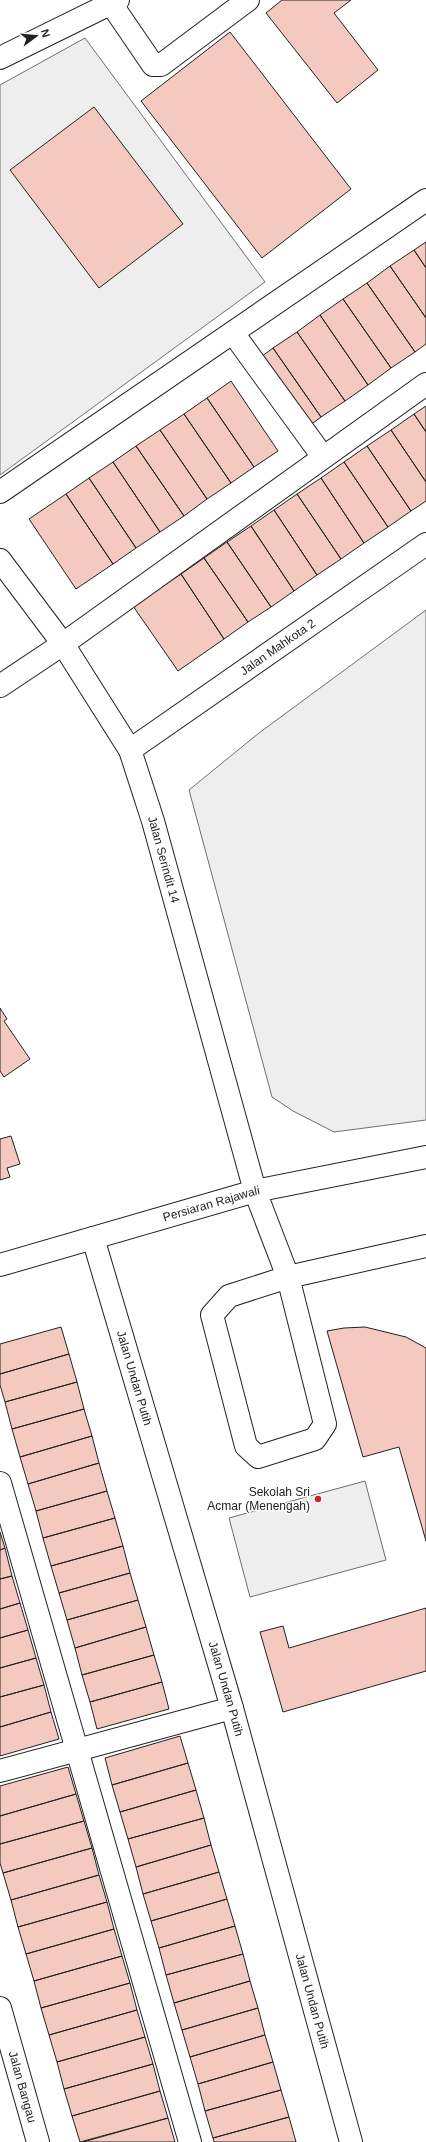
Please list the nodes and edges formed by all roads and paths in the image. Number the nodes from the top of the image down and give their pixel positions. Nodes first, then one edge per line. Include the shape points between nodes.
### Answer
1 (248, 0) edge
2 (115, 2) edge
3 (0, 58) edge
4 (426, 200) edge
5 (233, 333) junction
6 (426, 384) edge
7 (323, 457) junction
8 (0, 492) edge
9 (426, 544) edge
10 (0, 560) edge
11 (64, 644) junction
12 (0, 686) edge
13 (130, 750) junction
14 (426, 1157) edge
15 (255, 1191) junction
16 (93, 1238) junction
17 (426, 1246) edge
18 (0, 1265) edge
19 (288, 1277) junction
20 (0, 1483) edge
21 (232, 1708) junction
22 (77, 1750) junction
23 (0, 1771) edge
24 (0, 2008) edge
25 (38, 2142) edge
26 (190, 2142) edge
27 (351, 2142) edge

1 - 2 street via 161,65 153,65
2 - 3 street
4 - 5 street
5 - 7 street
5 - 8 street
6 - 7 street
7 - 11 street
9 - 13 street, Jalan Mahkota 2
10 - 11 street, Jalan Serindit 14
11 - 12 street
11 - 13 street, Jalan Serindit 14
13 - 15 street, Jalan Serindit 14 via 153,821
14 - 15 street, Persiaran Rajawali
15 - 16 street, Persiaran Rajawali
15 - 19 street, Jalan Serindit 14
16 - 18 street, Persiaran Rajawali
16 - 21 street, Jalan Undan Putih
17 - 19 street
19 - 19 street, Jalan Serindit 14 via 229,1296 212,1315 246,1446 258,1457 315,1439 325,1424
20 - 22 street
21 - 22 street
21 - 27 street, Jalan Undan Putih
22 - 23 street
22 - 26 street
24 - 25 street, Jalan Bangau

